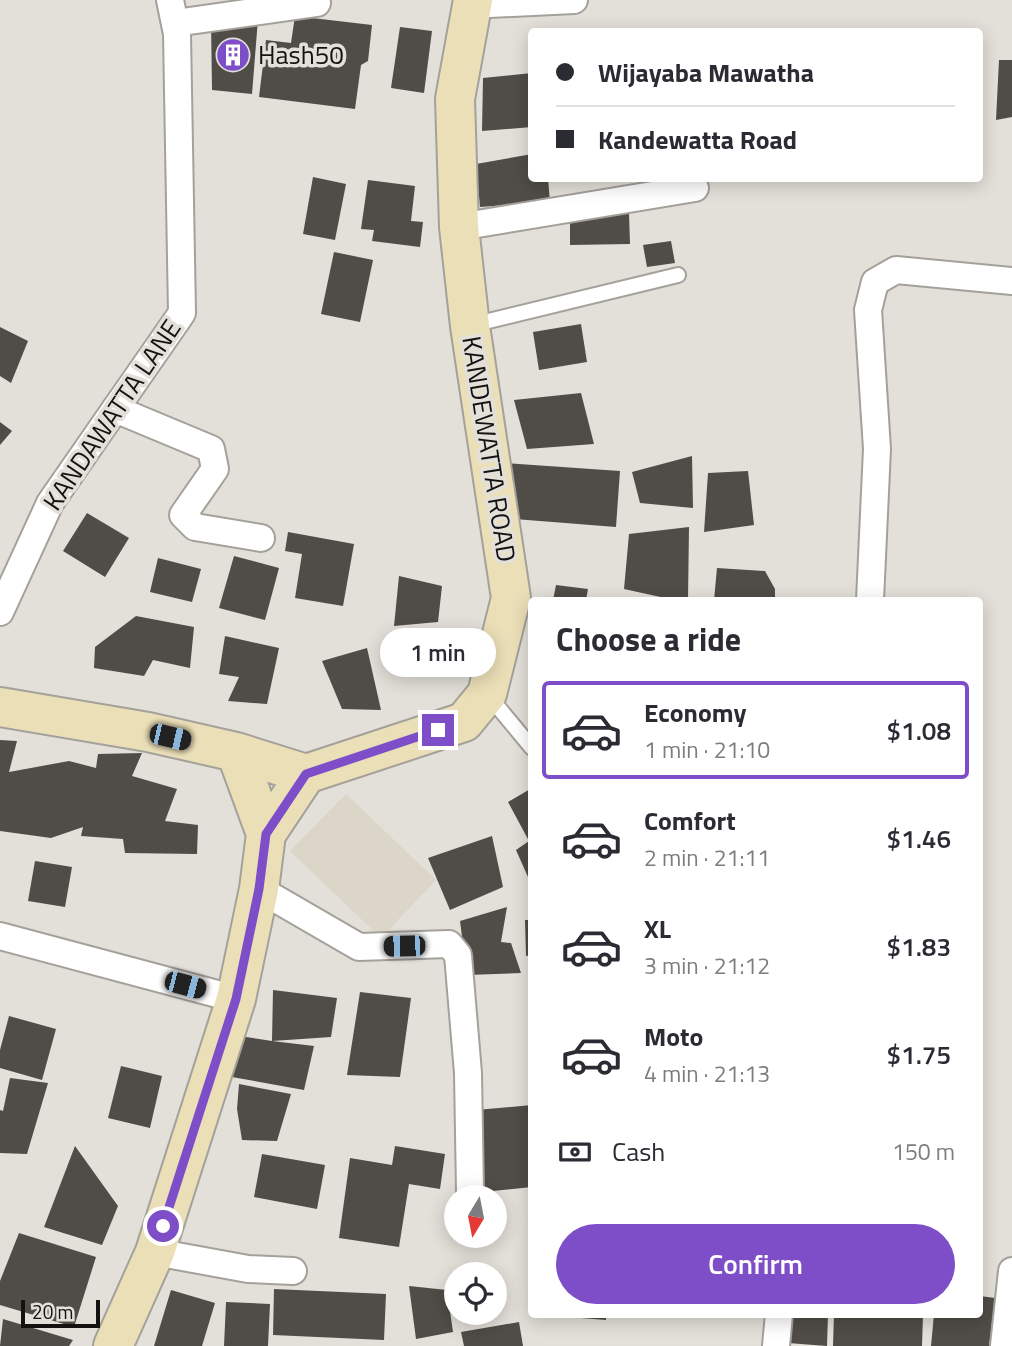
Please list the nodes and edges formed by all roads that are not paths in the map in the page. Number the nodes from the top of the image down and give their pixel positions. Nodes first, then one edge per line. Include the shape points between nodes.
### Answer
1 (574, 0) edge
2 (471, 2) edge
3 (317, 3) dead end
4 (172, 12) edge
5 (695, 188) dead end
6 (459, 227) junction
7 (678, 275) dead end
8 (1012, 281) edge
9 (470, 326) junction
10 (115, 409) junction
11 (261, 538) dead end
12 (870, 597) edge
13 (0, 612) edge
14 (487, 694) junction
15 (0, 707) edge
16 (528, 743) edge
17 (236, 752) junction
18 (306, 774) junction
19 (266, 834) junction
20 (259, 889) junction
21 (2, 943) edge
22 (236, 999) junction
23 (470, 1185) edge
24 (155, 1252) junction
25 (293, 1271) dead end
26 (1012, 1271) edge
27 (779, 1318) edge
28 (113, 1346) edge
29 (776, 1346) edge
30 (1004, 1346) edge

1 - 2 street
2 - 6 street, KANDEWATTA ROAD via 455,99
3 - 4 street
4 - 10 street, KANDAWATTA LANE via 182,313
5 - 6 street
6 - 9 street, KANDEWATTA ROAD
7 - 9 lane
8 - 12 street via 895,270 874,282 868,310 877,449
9 - 14 street, KANDEWATTA ROAD via 511,598
10 - 11 street via 211,449 215,469 183,515 195,527
10 - 13 street, KANDAWATTA LANE via 50,503
14 - 16 lane
14 - 18 street, KANDEWATTA ROAD via 464,722
15 - 17 street
17 - 18 street
17 - 19 street
18 - 19 street
19 - 20 street
20 - 22 street
20 - 23 street via 359,947 449,944 457,956 468,1073
21 - 22 street
22 - 24 street
24 - 25 street via 248,1269
24 - 28 street
26 - 30 street
27 - 29 street

